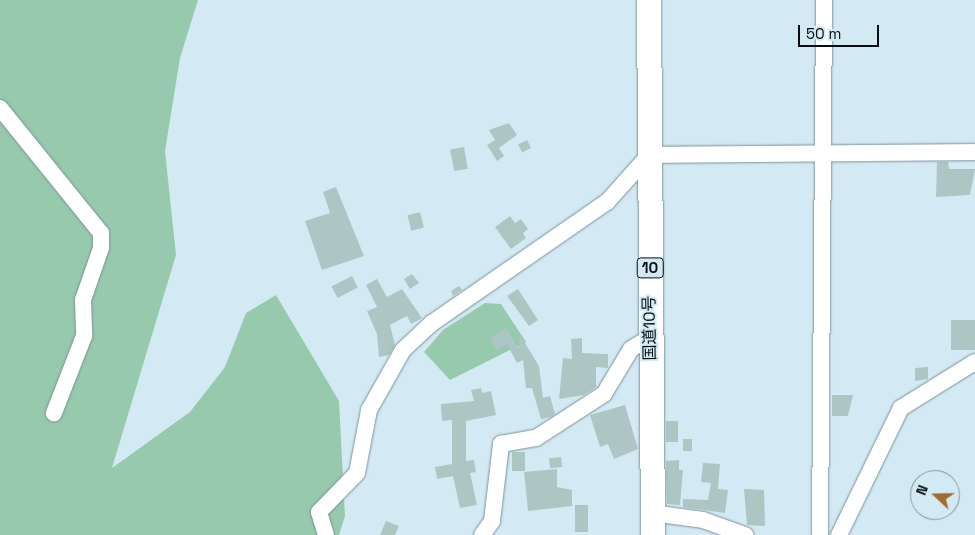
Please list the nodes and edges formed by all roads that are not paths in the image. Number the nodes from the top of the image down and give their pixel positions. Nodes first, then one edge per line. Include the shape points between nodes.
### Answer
1 (649, 0) edge
2 (824, 0) edge
3 (0, 108) edge
4 (823, 152) junction
5 (975, 152) edge
6 (649, 155) junction
7 (651, 337) junction
8 (975, 362) edge
9 (54, 413) dead end
10 (653, 524) edge
11 (326, 535) edge
12 (482, 535) edge
13 (745, 535) edge
14 (820, 535) edge
15 (839, 535) edge

1 - 6 highway, 国道10号 / 10
2 - 4 street
3 - 9 street via 101,233 101,248 83,300 84,336
4 - 5 street
4 - 6 street
4 - 14 street
6 - 7 highway, 国道10号 / 10
6 - 11 street via 607,202 432,323 403,350 369,410 357,473 319,512
7 - 10 highway, 国道10号 / 10
7 - 12 street via 631,350 604,394 536,438 501,444 492,522
8 - 15 street via 902,408
10 - 13 street via 703,520

